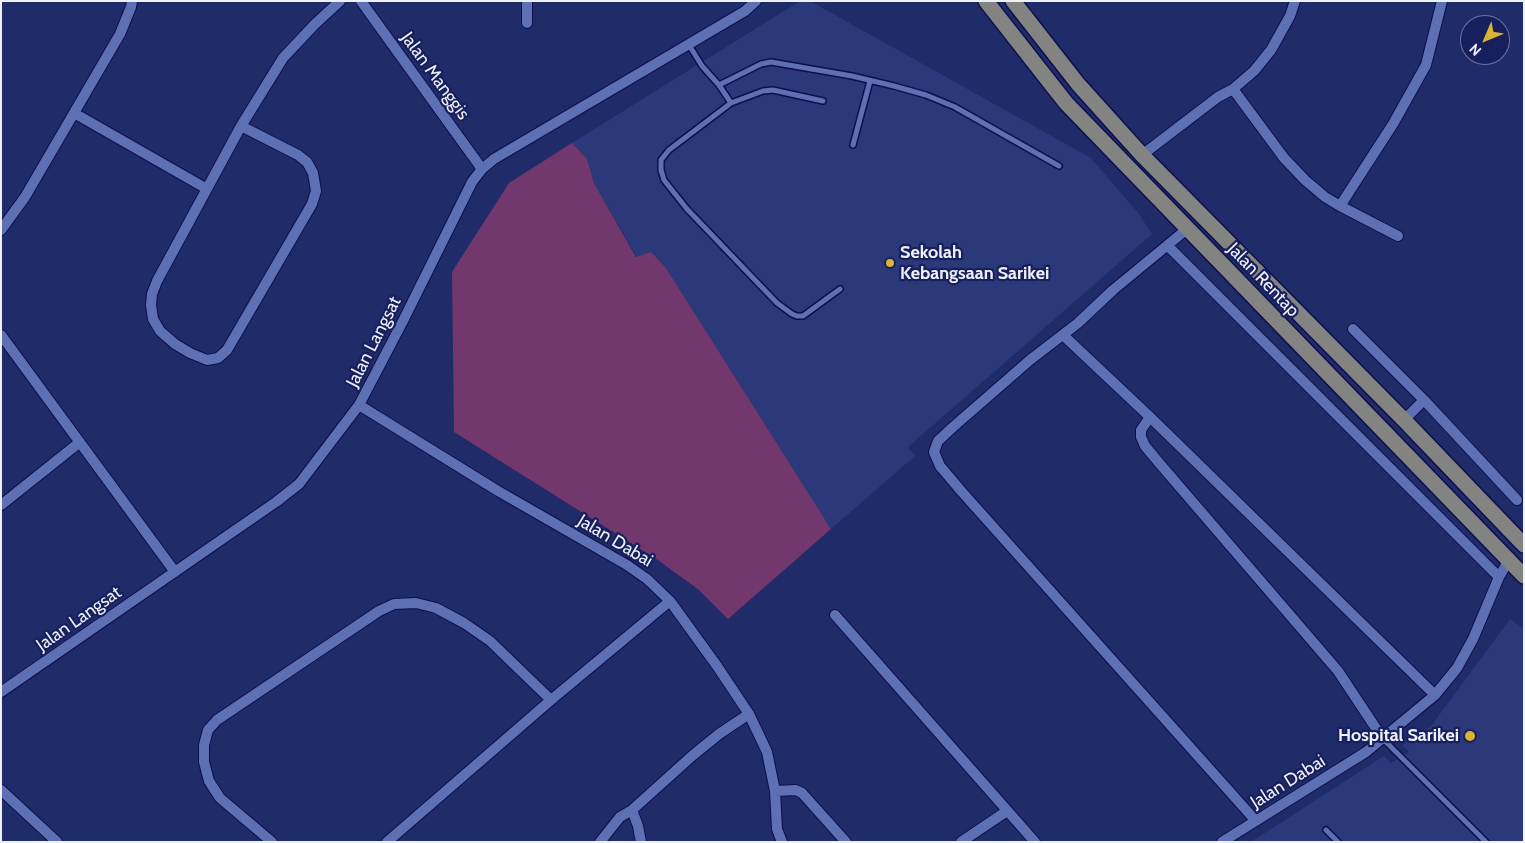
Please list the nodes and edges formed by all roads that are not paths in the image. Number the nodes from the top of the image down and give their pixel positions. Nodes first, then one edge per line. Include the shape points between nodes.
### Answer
1 (132, 1) edge
2 (340, 1) edge
3 (361, 1) edge
4 (527, 1) edge
5 (756, 1) edge
6 (986, 1) edge
7 (1013, 1) edge
8 (1295, 1) edge
9 (1442, 1) edge
10 (527, 23) dead end
11 (689, 44) junction
12 (870, 81) junction
13 (719, 85) junction
14 (1233, 89) junction
15 (823, 102) dead end
16 (731, 103) junction
17 (74, 113) junction
18 (241, 126) junction
19 (853, 145) dead end
20 (1142, 155) junction
21 (1059, 166) dead end
22 (482, 169) junction
23 (207, 189) junction
24 (1340, 206) junction
25 (1187, 229) junction
26 (1, 230) edge
27 (1398, 236) dead end
28 (1168, 246) junction
29 (840, 289) dead end
30 (1353, 329) dead end
31 (1063, 334) junction
32 (1, 335) edge
33 (1424, 400) junction
34 (358, 406) junction
35 (1150, 416) junction
36 (1404, 420) junction
37 (80, 442) junction
38 (1517, 500) dead end
39 (1, 505) edge
40 (1523, 542) edge
41 (1509, 560) junction
42 (175, 572) junction
43 (1524, 576) edge
44 (1500, 577) junction
45 (670, 601) junction
46 (834, 615) dead end
47 (1, 692) edge
48 (1435, 695) junction
49 (551, 700) junction
50 (749, 714) junction
51 (1383, 739) junction
52 (1, 790) edge
53 (775, 791) junction
54 (632, 810) junction
55 (1007, 811) junction
56 (1256, 821) junction
57 (777, 830) junction
58 (1326, 830) dead end
59 (57, 842) edge
60 (272, 842) edge
61 (387, 842) edge
62 (600, 842) edge
63 (642, 842) edge
64 (775, 842) edge
65 (782, 842) edge
66 (846, 842) edge
67 (961, 842) edge
68 (1035, 842) edge
69 (1222, 842) edge
70 (1338, 842) edge
71 (1486, 842) edge

1 - 17 street via 120,34
2 - 18 street via 283,58
3 - 22 street, Jalan Manggis
4 - 10 street
5 - 11 street, Jalan Langsat
6 - 25 main road, Jalan Rentap via 1066,103
7 - 20 main road, Jalan Rentap via 1078,84
8 - 14 street via 1271,50
9 - 24 street via 1426,65 1393,124
11 - 13 lane
11 - 22 street, Jalan Langsat
12 - 13 lane via 771,62
12 - 19 lane
12 - 21 lane via 926,95 955,107
13 - 16 lane
14 - 20 street
14 - 24 street via 1284,158 1312,186
15 - 16 lane via 773,90
16 - 29 lane via 669,150 661,160 664,180 688,209 792,314 803,316
17 - 23 street
17 - 26 street
18 - 23 street
18 - 23 street via 307,162 314,173 316,190 312,204 227,350 218,358 207,360 175,344 160,331 150,305 157,280
20 - 36 main road, Jalan Rentap
22 - 34 street, Jalan Langsat via 472,182
24 - 27 street
25 - 28 street
25 - 41 main road, Jalan Rentap
28 - 31 street
28 - 44 street
30 - 33 street
31 - 35 street
31 - 56 street via 953,427 938,441 934,452 940,466 962,492
32 - 37 street
33 - 36 street
33 - 38 street
34 - 42 street, Jalan Langsat via 299,484
34 - 45 street, Jalan Dabai via 626,564
35 - 48 street
35 - 51 street via 1141,430 1146,446 1338,671
36 - 40 main road, Jalan Rentap
37 - 39 street
37 - 42 street
41 - 43 main road, Jalan Rentap
41 - 44 street, Jalan Dabai
42 - 47 street, Jalan Langsat
44 - 48 street, Jalan Dabai via 1473,639 1457,668
45 - 49 street
45 - 50 street, Jalan Dabai
46 - 55 street
48 - 51 street, Jalan Dabai
49 - 60 street via 490,641 436,608 416,603 394,604 378,611 232,709 208,730 204,762 209,781 220,798
49 - 61 street
50 - 53 street, Jalan Dabai via 767,752
50 - 54 street via 692,756
51 - 56 street, Jalan Dabai
51 - 71 lane
52 - 59 street
53 - 57 street, Jalan Dabai
53 - 66 street via 796,790 802,793
54 - 62 street via 620,817
54 - 63 street
55 - 67 street
55 - 68 street
56 - 69 street, Jalan Dabai
57 - 64 street
57 - 65 street, Jalan Dabai
58 - 70 lane

